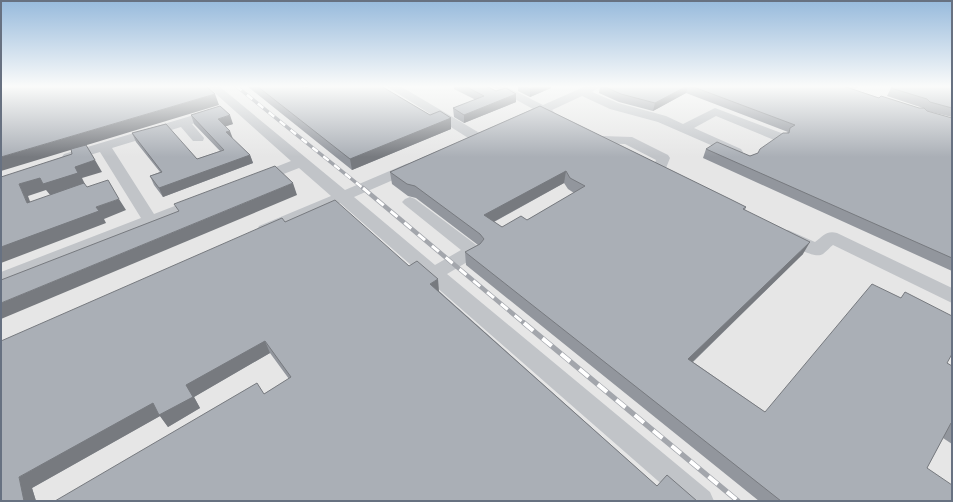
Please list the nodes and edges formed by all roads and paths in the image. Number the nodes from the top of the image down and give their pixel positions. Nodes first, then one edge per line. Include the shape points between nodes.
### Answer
1 (224, 109) edge
2 (239, 109) edge
3 (444, 109) edge
4 (627, 109) edge
5 (542, 110) joint
6 (562, 120) edge
7 (183, 122) junction
8 (683, 129) junction
9 (492, 131) junction
10 (595, 137) edge
11 (779, 137) edge
12 (198, 138) dead end
13 (463, 144) edge
14 (104, 146) junction
15 (748, 158) edge
16 (60, 160) edge
17 (427, 160) edge
18 (301, 162) junction
19 (673, 177) edge
20 (124, 178) junction
21 (109, 183) edge
22 (244, 184) edge
23 (215, 196) edge
24 (342, 196) junction
25 (410, 202) dead end
26 (151, 220) junction
27 (776, 229) edge
28 (254, 235) edge
29 (433, 274) junction
30 (1, 279) edge
31 (952, 296) edge
32 (702, 501) edge

1 - 7 lane
2 - 18 lane
3 - 9 lane
4 - 8 lane via 662,119
5 - 6 lane
5 - 9 lane
7 - 12 lane
7 - 14 lane
8 - 11 lane via 714,112
8 - 15 lane
9 - 13 lane
10 - 19 lane
14 - 16 lane
14 - 20 lane
17 - 24 lane
18 - 22 lane
18 - 24 lane
20 - 21 lane
20 - 26 lane
23 - 26 lane
24 - 28 lane
24 - 29 lane
25 - 29 lane via 473,251
26 - 30 lane
27 - 31 lane via 817,250 831,237
29 - 32 lane

